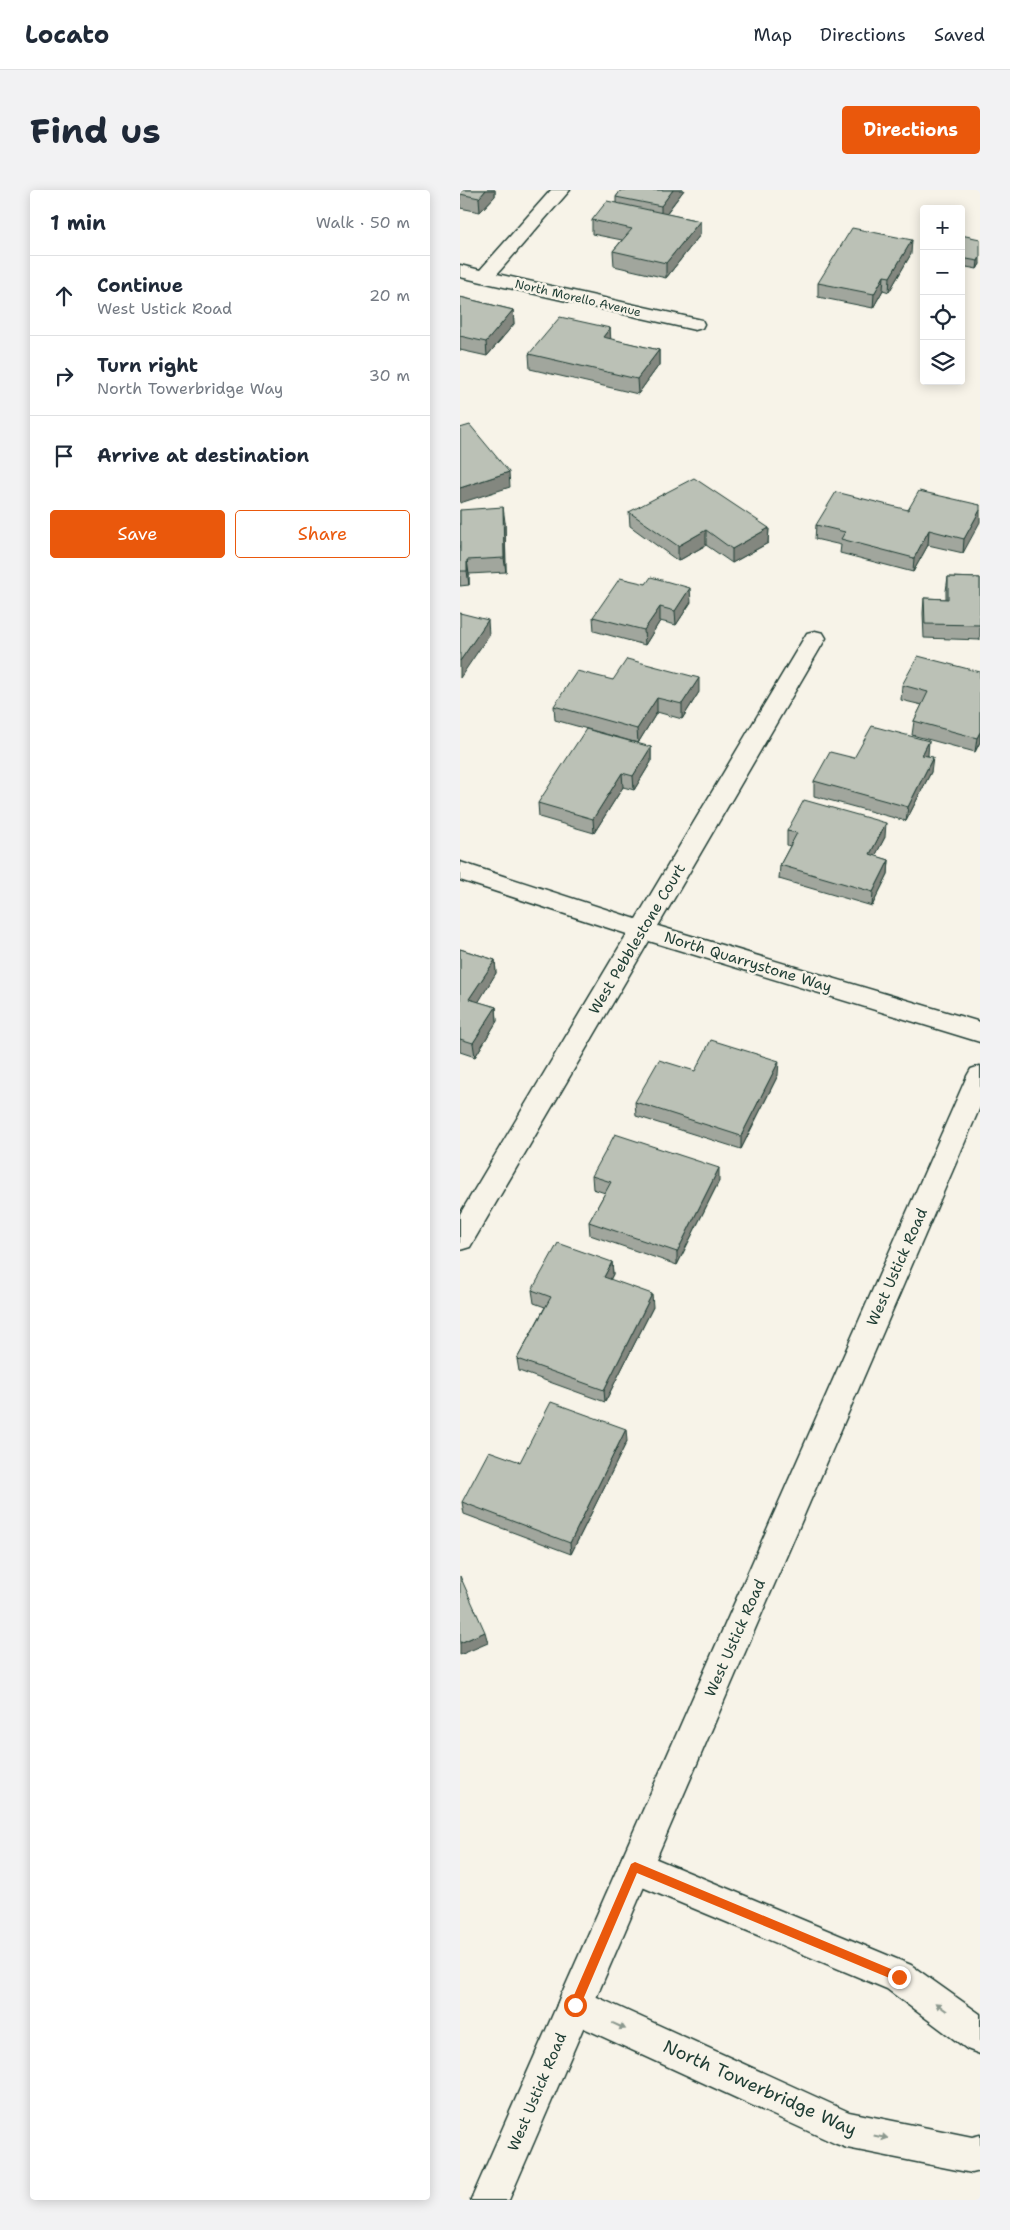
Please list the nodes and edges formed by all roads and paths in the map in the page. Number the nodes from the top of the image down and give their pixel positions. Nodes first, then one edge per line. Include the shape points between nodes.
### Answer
1 (562, 190) edge
2 (460, 271) edge
3 (484, 277) junction
4 (695, 324) dead end
5 (815, 638) dead end
6 (460, 871) edge
7 (642, 930) junction
8 (980, 1032) edge
9 (980, 1076) edge
10 (460, 1239) edge
11 (635, 1867) junction
12 (575, 2005) junction
13 (980, 2036) edge
14 (980, 2153) edge
15 (490, 2200) edge

1 - 3 street
2 - 3 street, North Morello Avenue
3 - 4 street, North Morello Avenue
5 - 7 street, West Pebblestone Court
6 - 7 street, North Quarrystone Way
7 - 8 street, North Quarrystone Way
7 - 10 street, West Pebblestone Court
9 - 11 street, West Ustick Road
11 - 12 street, West Ustick Road
13 -> 11 street via 899,1977
12 -> 14 street, North Towerbridge Way via 847,2130 972,2155
12 - 15 street, West Ustick Road

